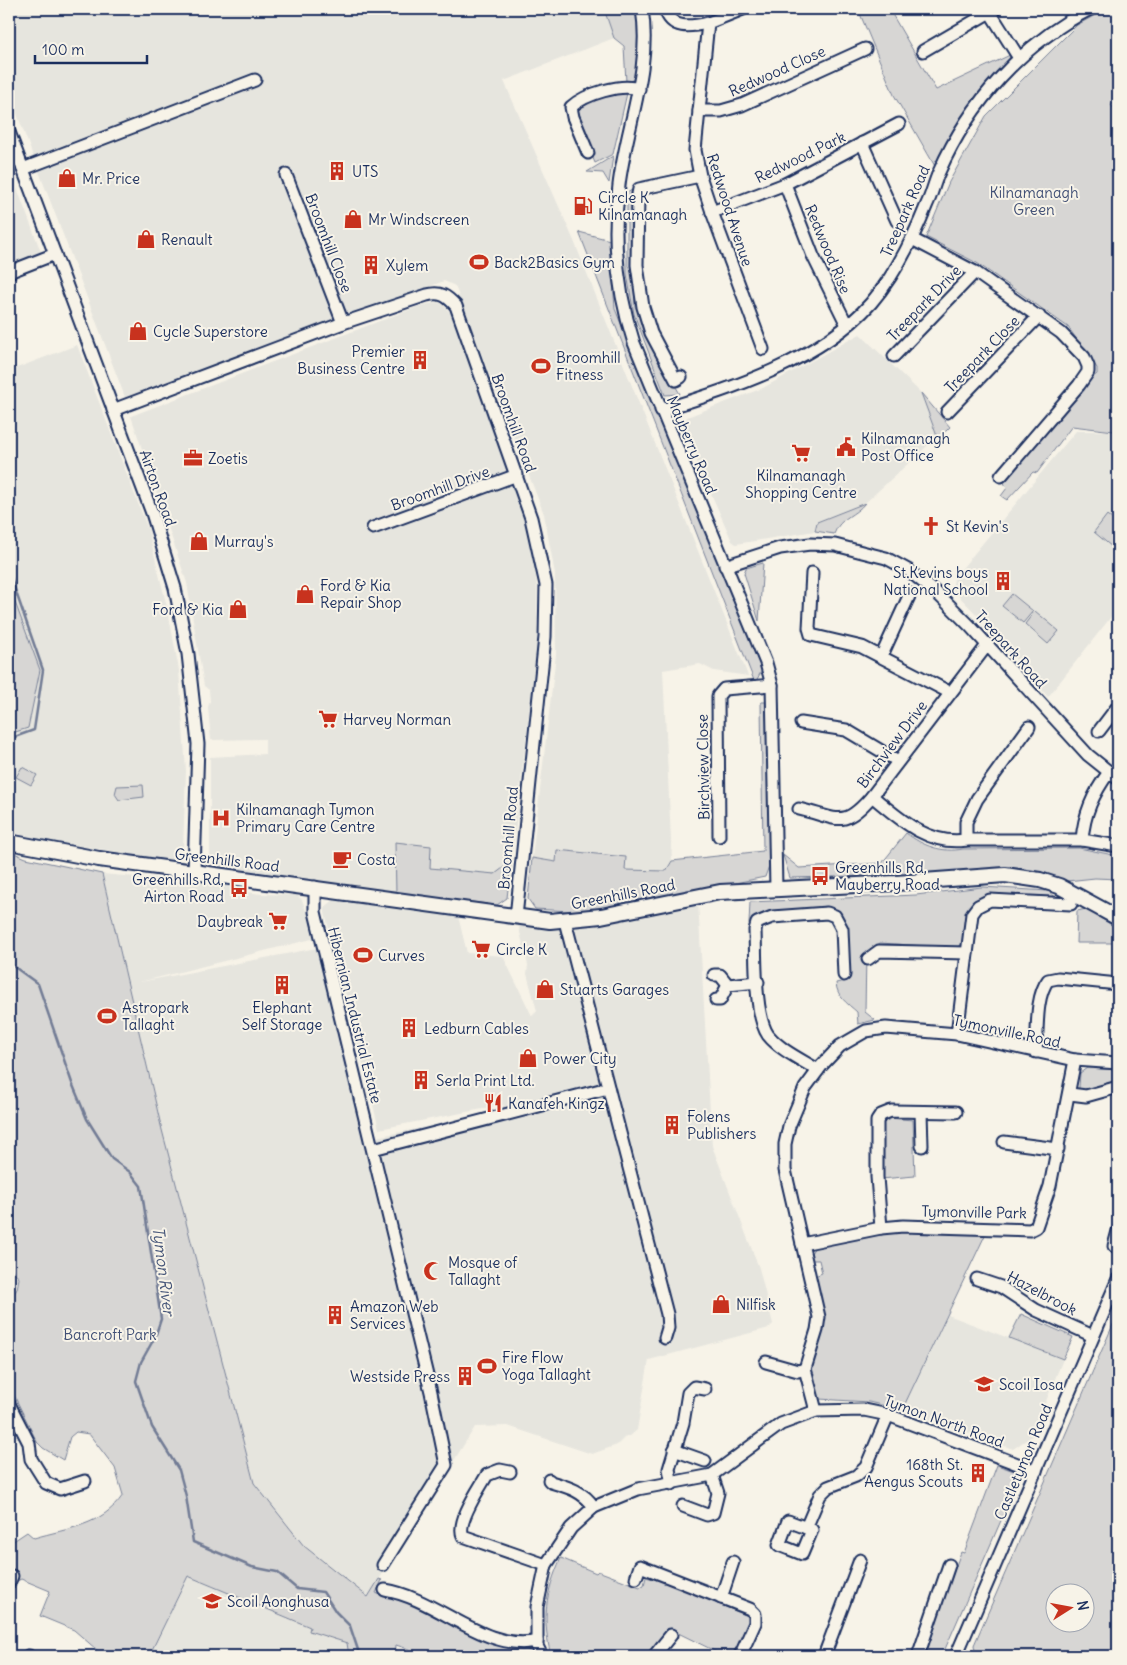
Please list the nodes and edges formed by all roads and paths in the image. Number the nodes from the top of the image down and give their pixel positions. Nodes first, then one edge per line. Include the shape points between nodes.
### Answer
1 (642, 9) edge
2 (665, 9) edge
3 (743, 9) edge
4 (1090, 9) edge
5 (988, 10) edge
6 (708, 24) junction
7 (865, 49) dead end
8 (923, 51) dead end
9 (1019, 58) junction
10 (255, 80) dead end
11 (639, 89) junction
12 (699, 110) junction
13 (899, 124) dead end
14 (9, 132) edge
15 (862, 143) junction
16 (588, 152) dead end
17 (23, 169) junction
18 (286, 175) dead end
19 (700, 176) junction
20 (784, 184) junction
21 (712, 212) junction
22 (897, 221) dead end
23 (912, 239) junction
24 (55, 254) junction
25 (9, 272) edge
26 (975, 272) junction
27 (1039, 316) junction
28 (343, 323) junction
29 (847, 325) junction
30 (763, 349) dead end
31 (894, 356) dead end
32 (682, 377) dead end
33 (113, 410) junction
34 (661, 410) junction
35 (947, 412) dead end
36 (517, 475) junction
37 (1001, 476) dead end
38 (374, 528) dead end
39 (725, 566) junction
40 (812, 573) dead end
41 (910, 594) dead end
42 (988, 644) junction
43 (882, 655) junction
44 (772, 685) junction
45 (949, 692) junction
46 (1118, 706) edge
47 (802, 723) dead end
48 (1029, 727) dead end
49 (1099, 732) dead end
50 (898, 760) junction
51 (1113, 776) edge
52 (872, 796) junction
53 (799, 809) dead end
54 (719, 836) dead end
55 (966, 840) junction
56 (1082, 840) junction
57 (9, 842) edge
58 (1118, 846) edge
59 (194, 872) junction
60 (315, 887) junction
61 (776, 888) junction
62 (1071, 904) dead end
63 (516, 916) junction
64 (1118, 918) edge
65 (565, 921) junction
66 (967, 953) junction
67 (868, 959) dead end
68 (714, 975) dead end
69 (844, 975) dead end
70 (758, 982) junction
71 (1118, 984) edge
72 (728, 985) junction
73 (716, 1000) dead end
74 (957, 1034) junction
75 (1036, 1052) junction
76 (1075, 1060) junction
77 (1118, 1063) edge
78 (818, 1070) junction
79 (1118, 1087) edge
80 (608, 1088) junction
81 (1070, 1094) junction
82 (921, 1112) junction
83 (956, 1112) dead end
84 (1004, 1142) dead end
85 (922, 1146) dead end
86 (373, 1149) junction
87 (1058, 1149) junction
88 (881, 1228) junction
89 (1118, 1231) edge
90 (802, 1244) junction
91 (1114, 1246) dead end
92 (977, 1279) dead end
93 (1118, 1279) edge
94 (1093, 1336) junction
95 (665, 1338) dead end
96 (766, 1362) dead end
97 (805, 1369) junction
98 (705, 1389) dead end
99 (9, 1404) edge
100 (816, 1411) junction
101 (888, 1415) junction
102 (674, 1450) junction
103 (702, 1460) dead end
104 (1036, 1471) junction
105 (510, 1472) dead end
106 (70, 1474) dead end
107 (712, 1475) junction
108 (549, 1480) dead end
109 (85, 1481) dead end
110 (672, 1484) junction
111 (73, 1486) junction
112 (594, 1506) junction
113 (683, 1506) dead end
114 (806, 1528) dead end
115 (860, 1560) dead end
116 (734, 1562) dead end
117 (383, 1564) dead end
118 (546, 1566) junction
119 (949, 1566) dead end
120 (636, 1578) dead end
121 (385, 1590) dead end
122 (721, 1598) junction
123 (670, 1635) dead end
124 (537, 1641) junction
125 (542, 1656) edge
126 (654, 1656) edge
127 (740, 1656) edge
128 (825, 1656) edge
129 (918, 1656) edge
130 (956, 1656) edge

1 - 11 street, Mayberry Road via 644,40
2 - 6 street via 672,22 680,26
3 - 6 street
4 - 9 street, Treepark Road via 1063,24
5 - 8 street
5 - 9 street
6 - 12 street, Redwood Avenue
7 - 12 street, Redwood Close via 742,105 721,111
9 - 23 street, Treepark Road via 994,83 971,114 938,174
10 - 17 street
11 - 16 street via 622,86 578,100 571,107
11 - 34 street, Mayberry Road via 619,185 616,266 625,317
12 - 19 street, Redwood Avenue via 695,150
13 - 15 street, Redwood Park
14 - 17 street, Airton Road
15 - 20 street, Redwood Park
15 - 22 street
17 - 24 street, Airton Road
18 - 28 street, Broomhill Close
19 - 21 street, Redwood Avenue
19 - 32 street via 639,189 638,194 637,265 644,313 676,380
20 - 21 street, Redwood Park
20 - 29 street, Redwood Rise via 813,256
21 - 30 street, Redwood Avenue
23 - 26 street
23 - 29 street, Treepark Road via 890,279
24 - 25 street
24 - 33 street, Airton Road
26 - 27 street
26 - 31 street, Treepark Drive
27 - 35 street, Treepark Close
27 - 37 street via 1084,357 1088,372
28 - 33 street, Broomhill Road
28 - 36 street, Broomhill Road via 429,294 446,295 456,306
29 - 34 street, Treepark Road via 772,372
33 - 59 street, Airton Road via 166,554 188,654 198,744
34 - 39 street, Mayberry Road
36 - 38 street, Broomhill Drive
36 - 63 street, Broomhill Road via 538,544 546,585 543,654
39 - 42 street, Treepark Road via 780,548 810,544 835,545 886,558 908,570 939,595
39 - 44 street, Mayberry Road via 766,663
40 - 43 street via 811,635
41 - 43 street
42 - 45 street, Birchview Drive
42 - 51 street, Treepark Road via 1049,715
43 - 45 street
44 - 54 street, Birchview Close via 724,689 718,696
44 - 61 street, Mayberry Road
45 - 50 street, Birchview Drive
46 - 49 street
47 - 50 street via 846,730
48 - 55 street via 977,799 966,822
50 - 52 street, Birchview Drive
51 - 56 street via 1095,790
52 - 53 street, Birchview Drive via 853,816 844,820
52 - 55 street via 920,832 940,840
55 - 56 street
56 - 58 street
57 - 59 main road, Greenhills Road via 90,858
59 - 60 main road, Greenhills Road
60 - 63 main road, Greenhills Road
60 - 86 street, Hibernian Industrial Estate via 315,912
61 - 64 main road, Greenhills Road via 1006,875 1059,886
61 - 65 main road, Greenhills Road via 720,892
62 - 66 street via 990,900 978,906 972,914
63 - 65 main road, Greenhills Road
65 - 80 street
66 - 67 street via 879,951
66 - 74 street
68 - 72 street via 720,975
69 - 70 street via 842,929 835,916 827,913 772,917 757,922 755,930
70 - 72 street
70 - 78 street via 761,1022 769,1036
71 - 75 street via 1058,978 1048,980 1040,1002
72 - 73 street via 720,1000
74 - 75 street, Tymonville Road
74 - 78 street, Tymonville Road via 886,1028 866,1031 840,1046
75 - 76 street, Tymonville Road
76 - 77 street, Tymonville Road
76 - 81 street, Tymonville Park
78 - 90 street, Tymonville Road via 796,1106 785,1144 785,1170
79 - 81 street via 1086,1096
80 - 86 street
80 - 95 street via 667,1314
81 - 87 street, Tymonville Park
82 - 83 street
82 - 85 street
82 - 88 street via 890,1111 877,1121
84 - 87 street
86 - 117 street, Hibernian Industrial Estate via 446,1465
87 - 88 street, Tymonville Park via 1036,1227 1030,1230 944,1226
88 - 90 street, Tymonville Park
89 - 91 street
90 - 97 street, Tymonville Road via 819,1317
92 - 94 street, Hazelbrook via 1001,1287 1036,1310
93 - 94 street, Castletymon Road
94 - 104 street, Castletymon Road
96 - 97 street via 798,1371
97 - 100 street
98 - 102 street via 694,1387 688,1393 683,1424
99 - 111 street via 29,1443 31,1459 46,1483 60,1489
100 - 101 street, Tymon North Road via 864,1410
100 - 107 street, Tymon North Road via 782,1424
101 - 104 street, Tymon North Road
101 - 114 street via 866,1467 856,1476 828,1487 820,1494
102 - 103 street
102 - 110 street via 669,1469
104 - 130 street, Castletymon Road
105 - 118 street via 500,1470 487,1475 460,1531 463,1536
106 - 111 street
107 - 110 street, Tymon North Road
107 - 113 street via 718,1493 712,1513 707,1515
108 - 112 street via 574,1489
109 - 111 street
110 - 112 street, Tymon North Road via 638,1489
112 - 118 street, Tymon North Road via 571,1528
115 - 128 street
116 - 122 street
118 - 124 street, Tymon North Road via 537,1607
119 - 129 street
120 - 122 street via 640,1566
121 - 124 street via 438,1608 485,1635 505,1642 527,1644
122 - 127 street via 755,1614 755,1623
123 - 126 street
124 - 125 street, Tymon North Road

